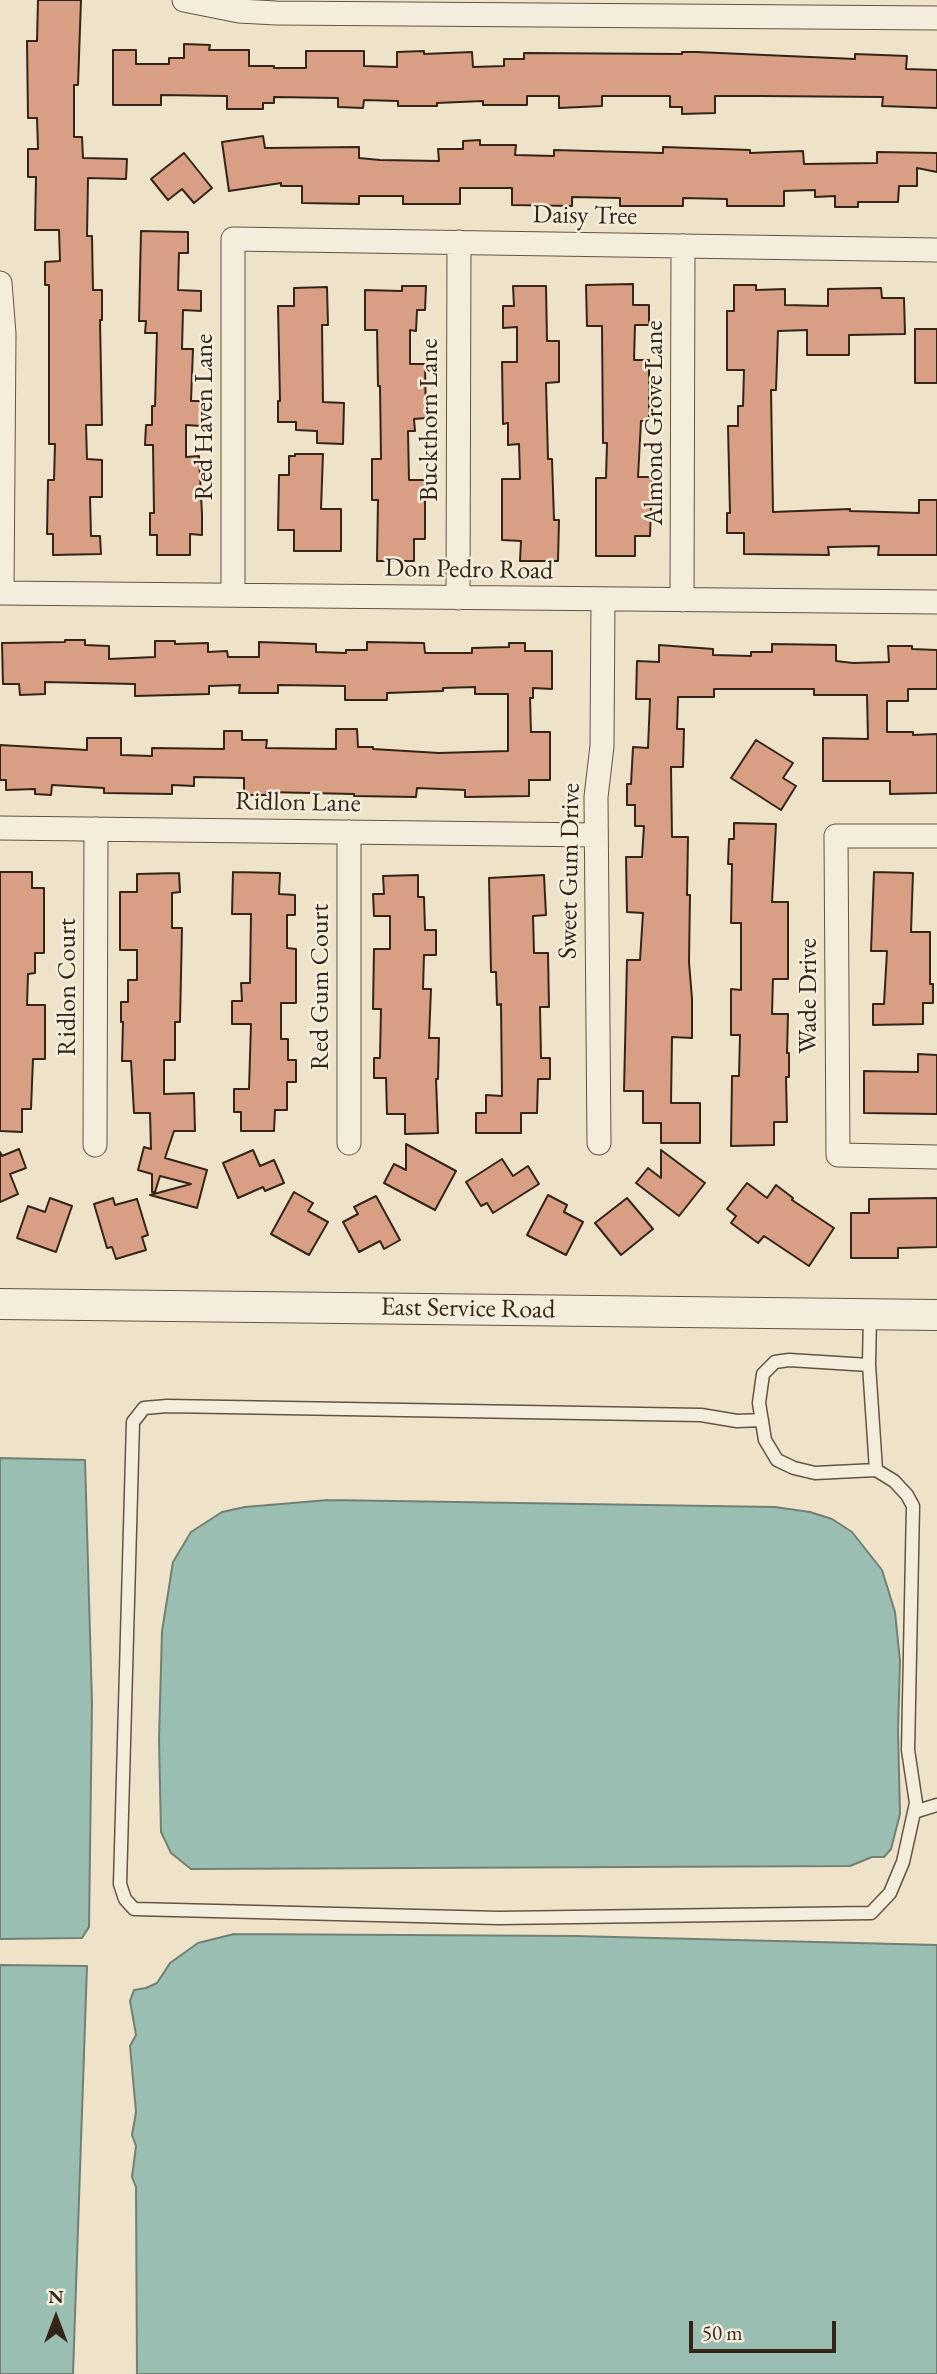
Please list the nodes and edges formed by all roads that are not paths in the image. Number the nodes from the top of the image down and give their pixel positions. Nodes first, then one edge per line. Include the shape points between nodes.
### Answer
1 (184, 0) edge
2 (341, 7) edge
3 (575, 8) edge
4 (937, 18) edge
5 (233, 239) joint
6 (459, 242) junction
7 (683, 246) junction
8 (937, 250) edge
9 (0, 283) edge
10 (1, 592) edge
11 (233, 595) junction
12 (458, 598) junction
13 (603, 600) junction
14 (682, 600) junction
15 (937, 602) edge
16 (0, 828) edge
17 (96, 829) junction
18 (349, 832) junction
19 (596, 835) junction
20 (937, 836) edge
21 (349, 1143) dead end
22 (599, 1143) dead end
23 (95, 1145) dead end
24 (937, 1157) edge
25 (0, 1304) edge
26 (870, 1314) junction
27 (937, 1315) edge
28 (869, 1365) junction
29 (762, 1420) junction
30 (876, 1470) junction
31 (937, 1805) edge
32 (914, 1812) junction

1 - 2 street via 239,10
2 - 3 street
3 - 4 street
5 - 6 street, Daisy Tree
5 - 11 street, Red Haven Lane
6 - 7 street, Daisy Tree
6 - 12 street, Buckthorn Lane
7 - 8 street, Daisy Tree
7 - 14 street, Almond Grove Lane
9 - 10 street via 4,334
10 - 11 street, Don Pedro Road
11 - 12 street, Don Pedro Road
12 - 13 street, Don Pedro Road
13 - 14 street, Don Pedro Road
13 - 19 street, Sweet Gum Drive
14 - 15 street, Don Pedro Road
16 - 17 street, Ridlon Lane
17 - 18 street, Ridlon Lane
17 - 23 street, Ridlon Court
18 - 19 street, Ridlon Lane
18 - 21 street, Red Gum Court
19 - 22 street, Sweet Gum Drive
20 - 24 street, Wade Drive via 836,836 838,1156
25 - 26 street, East Service Road
26 - 27 street, East Service Road
26 - 28 lane
28 - 29 lane via 775,1362 763,1374
28 - 30 lane
29 - 30 lane via 765,1440 777,1460 794,1468 815,1473
29 - 32 lane via 687,1415 144,1408 133,1422 120,1884 125,1899 134,1909 499,1918 871,1913 890,1893 903,1862
30 - 32 lane via 894,1481 913,1506 908,1750
31 - 32 lane

